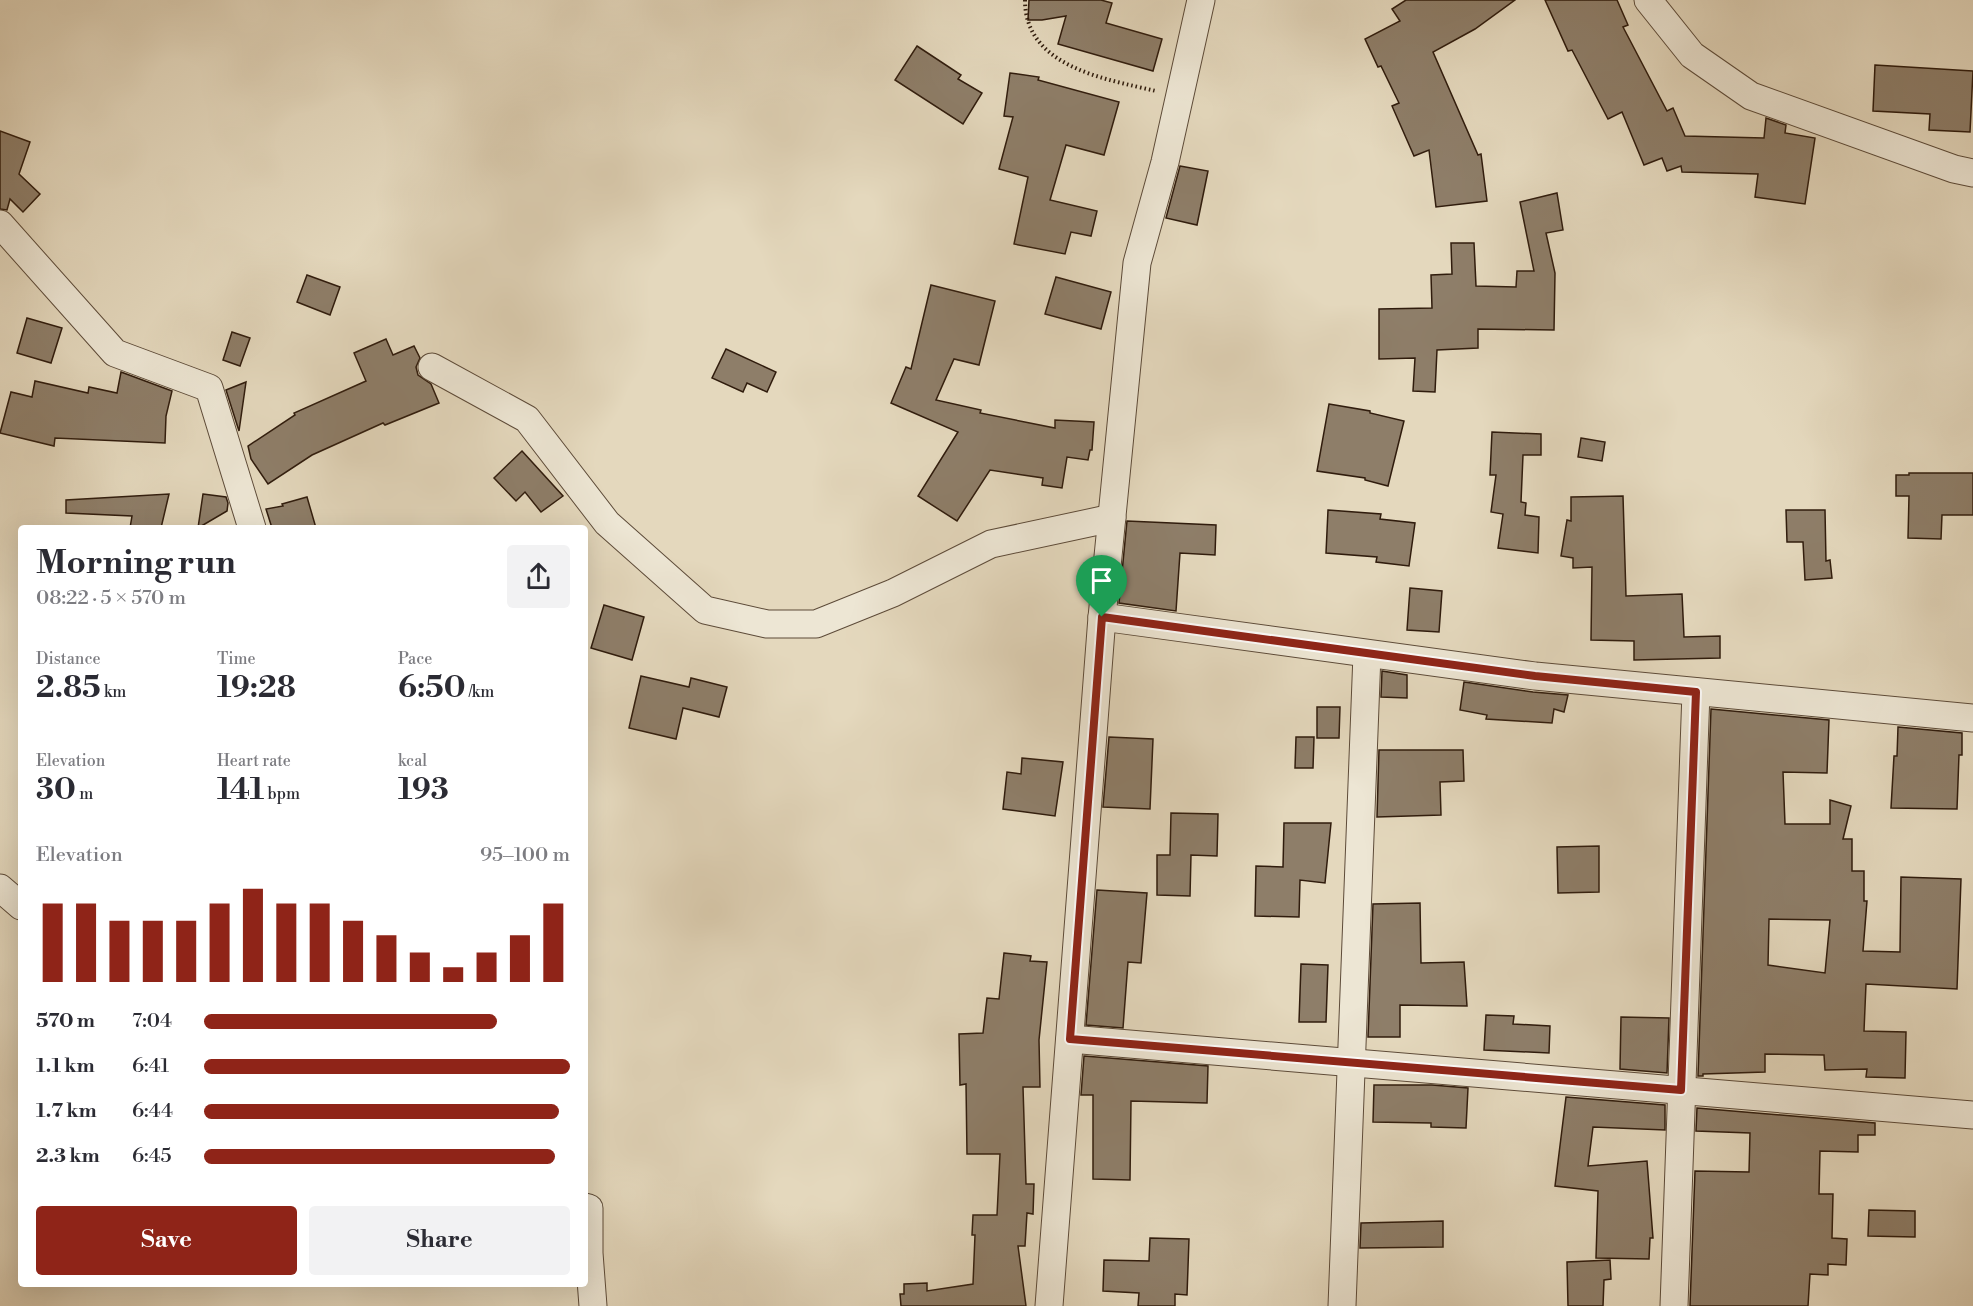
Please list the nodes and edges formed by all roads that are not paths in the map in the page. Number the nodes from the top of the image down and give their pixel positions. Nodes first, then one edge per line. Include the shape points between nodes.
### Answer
1 (1201, 0) edge
2 (1648, 0) edge
3 (1973, 172) edge
4 (0, 224) edge
5 (432, 367) dead end
6 (1112, 518) junction
7 (251, 525) edge
8 (1102, 617) junction
9 (1367, 654) junction
10 (1696, 692) junction
11 (1973, 718) edge
12 (0, 888) edge
13 (18, 903) edge
14 (1070, 1039) junction
15 (1352, 1063) junction
16 (1681, 1090) junction
17 (1973, 1115) edge
18 (588, 1208) edge
19 (593, 1306) edge
20 (1049, 1306) edge
21 (1342, 1306) edge
22 (1674, 1306) edge

1 - 6 street via 1165,162 1137,263
2 - 3 street via 1692,55 1751,96 1954,170
4 - 7 street via 115,354 209,388
5 - 6 street via 527,419 607,523 705,610 767,624 816,624 893,593 991,544
6 - 8 street
8 - 9 street
8 - 14 street
9 - 10 street
9 - 15 street
10 - 11 street
10 - 16 street
12 - 13 street
14 - 15 street
14 - 20 street
15 - 16 street
15 - 21 street
16 - 17 street
16 - 22 street
18 - 19 street

